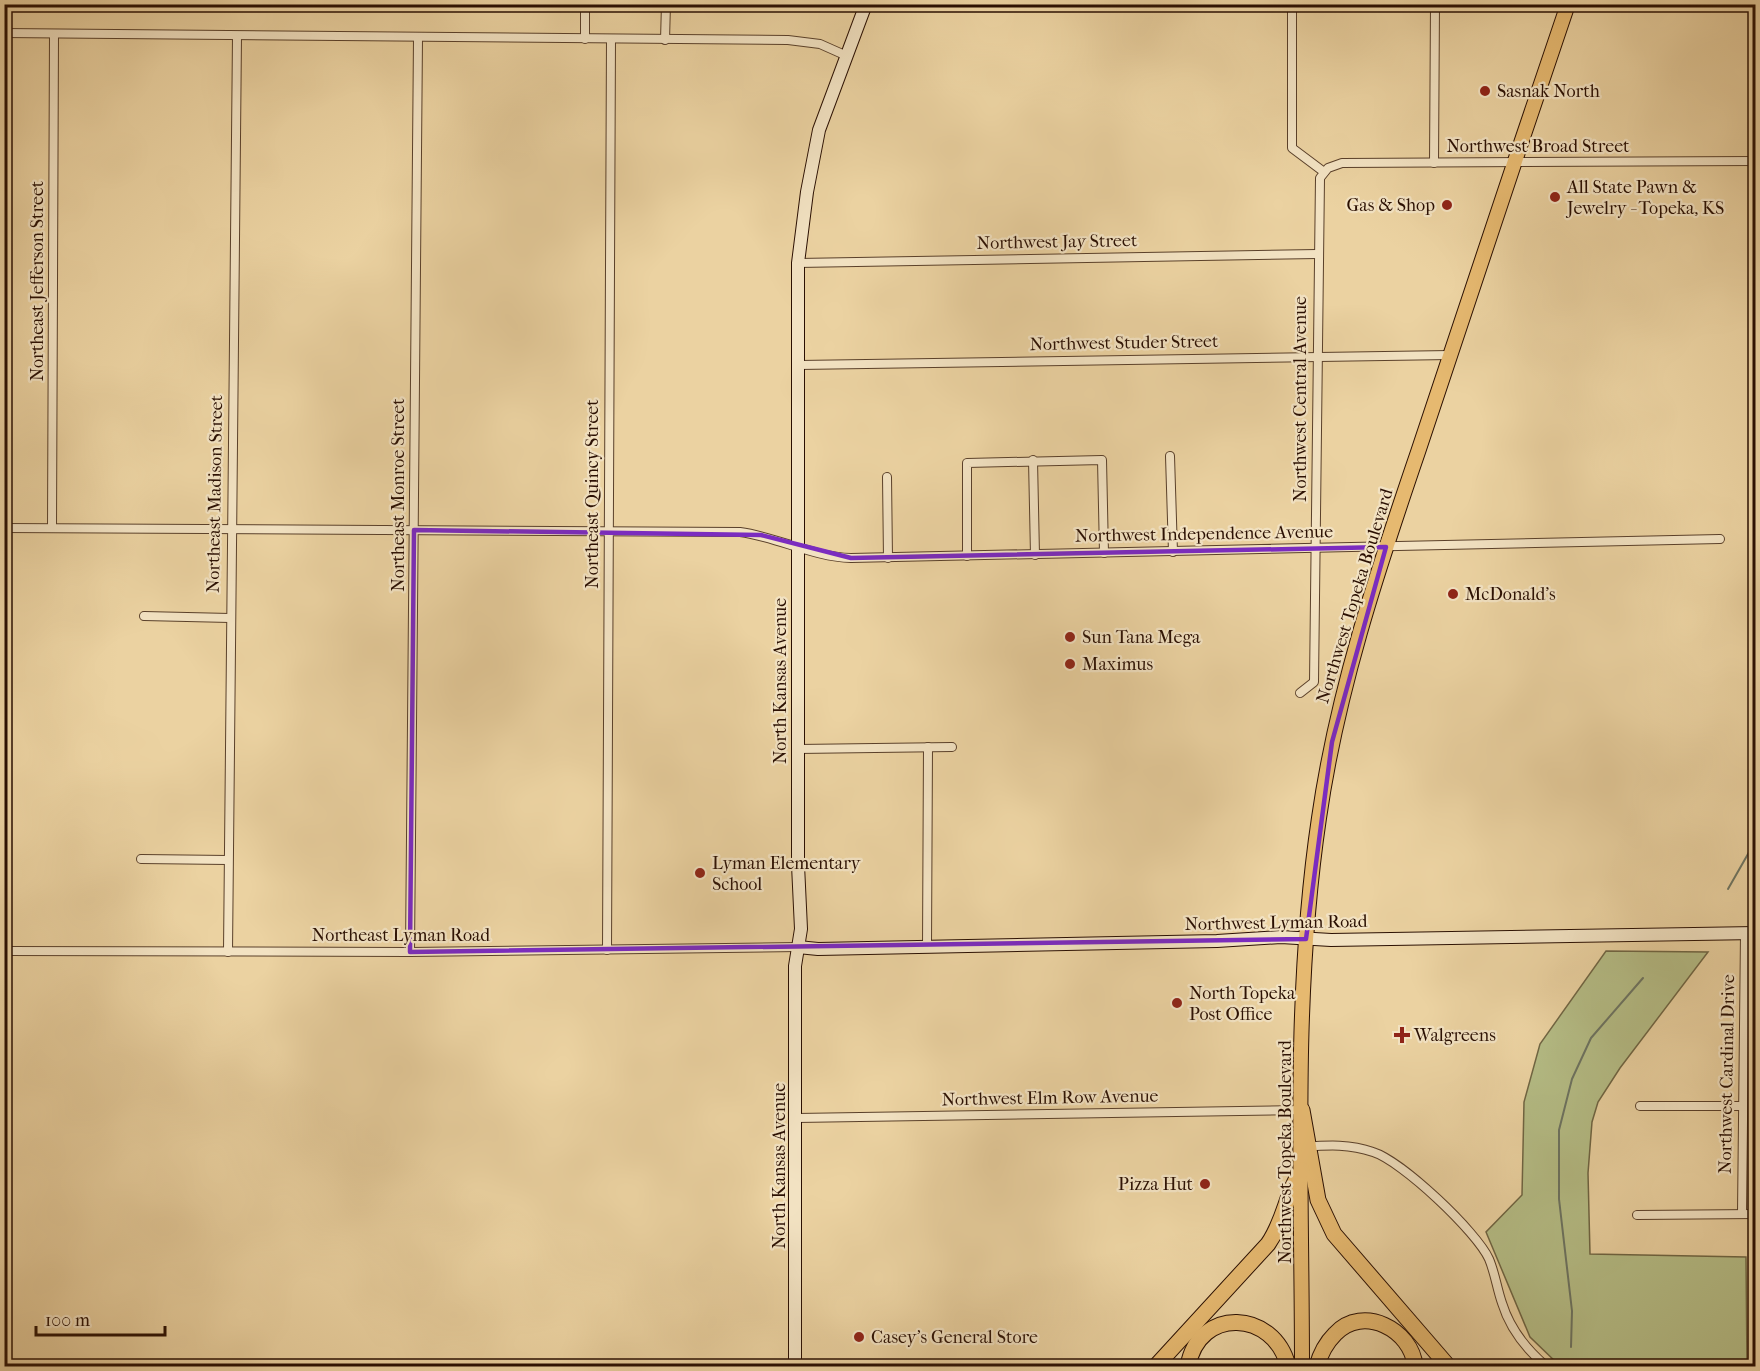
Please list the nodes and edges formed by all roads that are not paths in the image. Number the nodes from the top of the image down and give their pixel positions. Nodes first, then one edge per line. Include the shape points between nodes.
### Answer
1 (585, 4) edge
2 (666, 4) edge
3 (866, 4) edge
4 (1292, 4) edge
5 (1436, 4) edge
6 (1568, 4) edge
7 (4, 33) edge
8 (54, 34) junction
9 (237, 36) junction
10 (418, 38) junction
11 (585, 39) junction
12 (611, 39) junction
13 (665, 40) junction
14 (847, 56) junction
15 (1755, 161) edge
16 (1514, 162) junction
17 (1434, 163) junction
18 (1324, 172) junction
19 (1317, 254) junction
20 (798, 263) junction
21 (1450, 355) junction
22 (1317, 357) junction
23 (799, 365) junction
24 (1170, 456) dead end
25 (1033, 460) junction
26 (887, 477) dead end
27 (4, 528) edge
28 (52, 528) junction
29 (232, 530) junction
30 (414, 530) junction
31 (608, 532) junction
32 (1720, 539) dead end
33 (798, 547) junction
34 (1386, 547) junction
35 (1317, 548) junction
36 (1173, 552) junction
37 (1104, 554) junction
38 (1035, 555) junction
39 (967, 556) junction
40 (888, 558) junction
41 (144, 616) dead end
42 (230, 618) junction
43 (1300, 693) dead end
44 (928, 747) junction
45 (952, 747) dead end
46 (798, 748) junction
47 (141, 859) dead end
48 (228, 860) junction
49 (1750, 933) edge
50 (1306, 939) junction
51 (927, 946) junction
52 (798, 947) junction
53 (607, 950) junction
54 (4, 951) edge
55 (228, 952) junction
56 (410, 952) junction
57 (1640, 1106) dead end
58 (1743, 1106) junction
59 (1302, 1110) junction
60 (797, 1118) junction
61 (1305, 1147) junction
62 (1302, 1170) junction
63 (1742, 1214) junction
64 (1755, 1214) edge
65 (1637, 1215) dead end
66 (795, 1366) edge
67 (1156, 1366) edge
68 (1188, 1366) edge
69 (1288, 1366) edge
70 (1302, 1366) edge
71 (1317, 1366) edge
72 (1416, 1366) edge
73 (1448, 1366) edge
74 (1546, 1366) edge

1 - 11 street
2 - 13 street
3 - 14 main road, North Kansas Avenue
4 - 18 street via 1292,148
5 - 17 street
6 - 16 main road, Northwest Topeka Boulevard
7 - 8 street
8 - 9 street
8 - 28 street, Northeast Jefferson Street
9 - 10 street
9 - 29 street, Northeast Madison Street
10 - 11 street
10 - 30 street, Northeast Monroe Street
11 - 12 street
12 - 13 street
12 - 31 street, Northeast Quincy Street
13 - 14 street via 802,41
14 - 20 main road, North Kansas Avenue via 819,130
15 - 16 street, Northwest Broad Street
16 - 17 street, Northwest Broad Street
16 - 21 main road, Northwest Topeka Boulevard
17 - 18 street, Northwest Broad Street via 1342,163
18 - 19 street, Northwest Central Avenue via 1320,178
19 - 20 street, Northwest Jay Street
19 - 22 street, Northwest Central Avenue
20 - 23 main road, North Kansas Avenue
21 - 22 street, Northwest Studer Street
21 - 34 main road, Northwest Topeka Boulevard
22 - 23 street, Northwest Studer Street
22 - 35 street, Northwest Central Avenue
23 - 33 main road, North Kansas Avenue
24 - 36 street
25 - 37 street via 1102,460
25 - 38 street
25 - 39 street via 967,462
26 - 40 street
27 - 28 street, Northwest Independence Avenue
28 - 29 street, Northwest Independence Avenue
29 - 30 street, Northwest Independence Avenue
29 - 42 street, Northeast Madison Street
30 - 31 street, Northwest Independence Avenue
30 - 56 street, Northeast Monroe Street
31 - 33 street, Northwest Independence Avenue via 740,532
31 - 53 street, Northeast Quincy Street
32 - 34 street, Northwest Independence Avenue
33 - 40 street, Northwest Independence Avenue via 840,558
33 - 46 main road, North Kansas Avenue
34 - 35 street, Northwest Independence Avenue
34 - 50 main road, Northwest Topeka Boulevard via 1352,656 1332,742
35 - 36 street, Northwest Independence Avenue
35 - 43 street, Northwest Central Avenue via 1314,682
36 - 37 street, Northwest Independence Avenue
37 - 38 street, Northwest Independence Avenue
38 - 39 street, Northwest Independence Avenue
39 - 40 street, Northwest Independence Avenue
41 - 42 street
42 - 48 street, Northeast Madison Street
44 - 45 street
44 - 46 street
44 - 51 street
46 - 52 main road, North Kansas Avenue
47 - 48 street
48 - 55 street, Northeast Madison Street
49 - 50 main road, Northwest Lyman Road
49 - 58 street, Northwest Cardinal Drive
50 - 51 main road, Northwest Lyman Road
50 - 59 main road, Northwest Topeka Boulevard
51 - 52 main road, Northwest Lyman Road
52 - 53 street, Northeast Lyman Road
52 - 60 main road, North Kansas Avenue
53 - 56 street, Northeast Lyman Road
54 - 55 street, Northeast Lyman Road
55 - 56 street, Northeast Lyman Road
57 - 58 street
58 - 63 street, Northwest Cardinal Drive
59 - 60 street, Northwest Elm Row Avenue
59 - 61 highway
60 - 66 main road, North Kansas Avenue
61 - 62 main road, Northwest Topeka Boulevard
61 - 73 highway via 1317,1200 1334,1234
61 - 74 street via 1342,1144 1387,1157 1464,1226 1478,1239 1490,1261 1511,1326
62 - 67 highway via 1295,1179 1281,1225 1268,1244
62 - 70 main road, Northwest Topeka Boulevard
63 - 64 street
63 - 65 street
68 - 69 highway via 1192,1352 1205,1334 1231,1322 1248,1323 1267,1332 1279,1345
71 - 72 highway via 1335,1333 1348,1325 1370,1322 1401,1334

